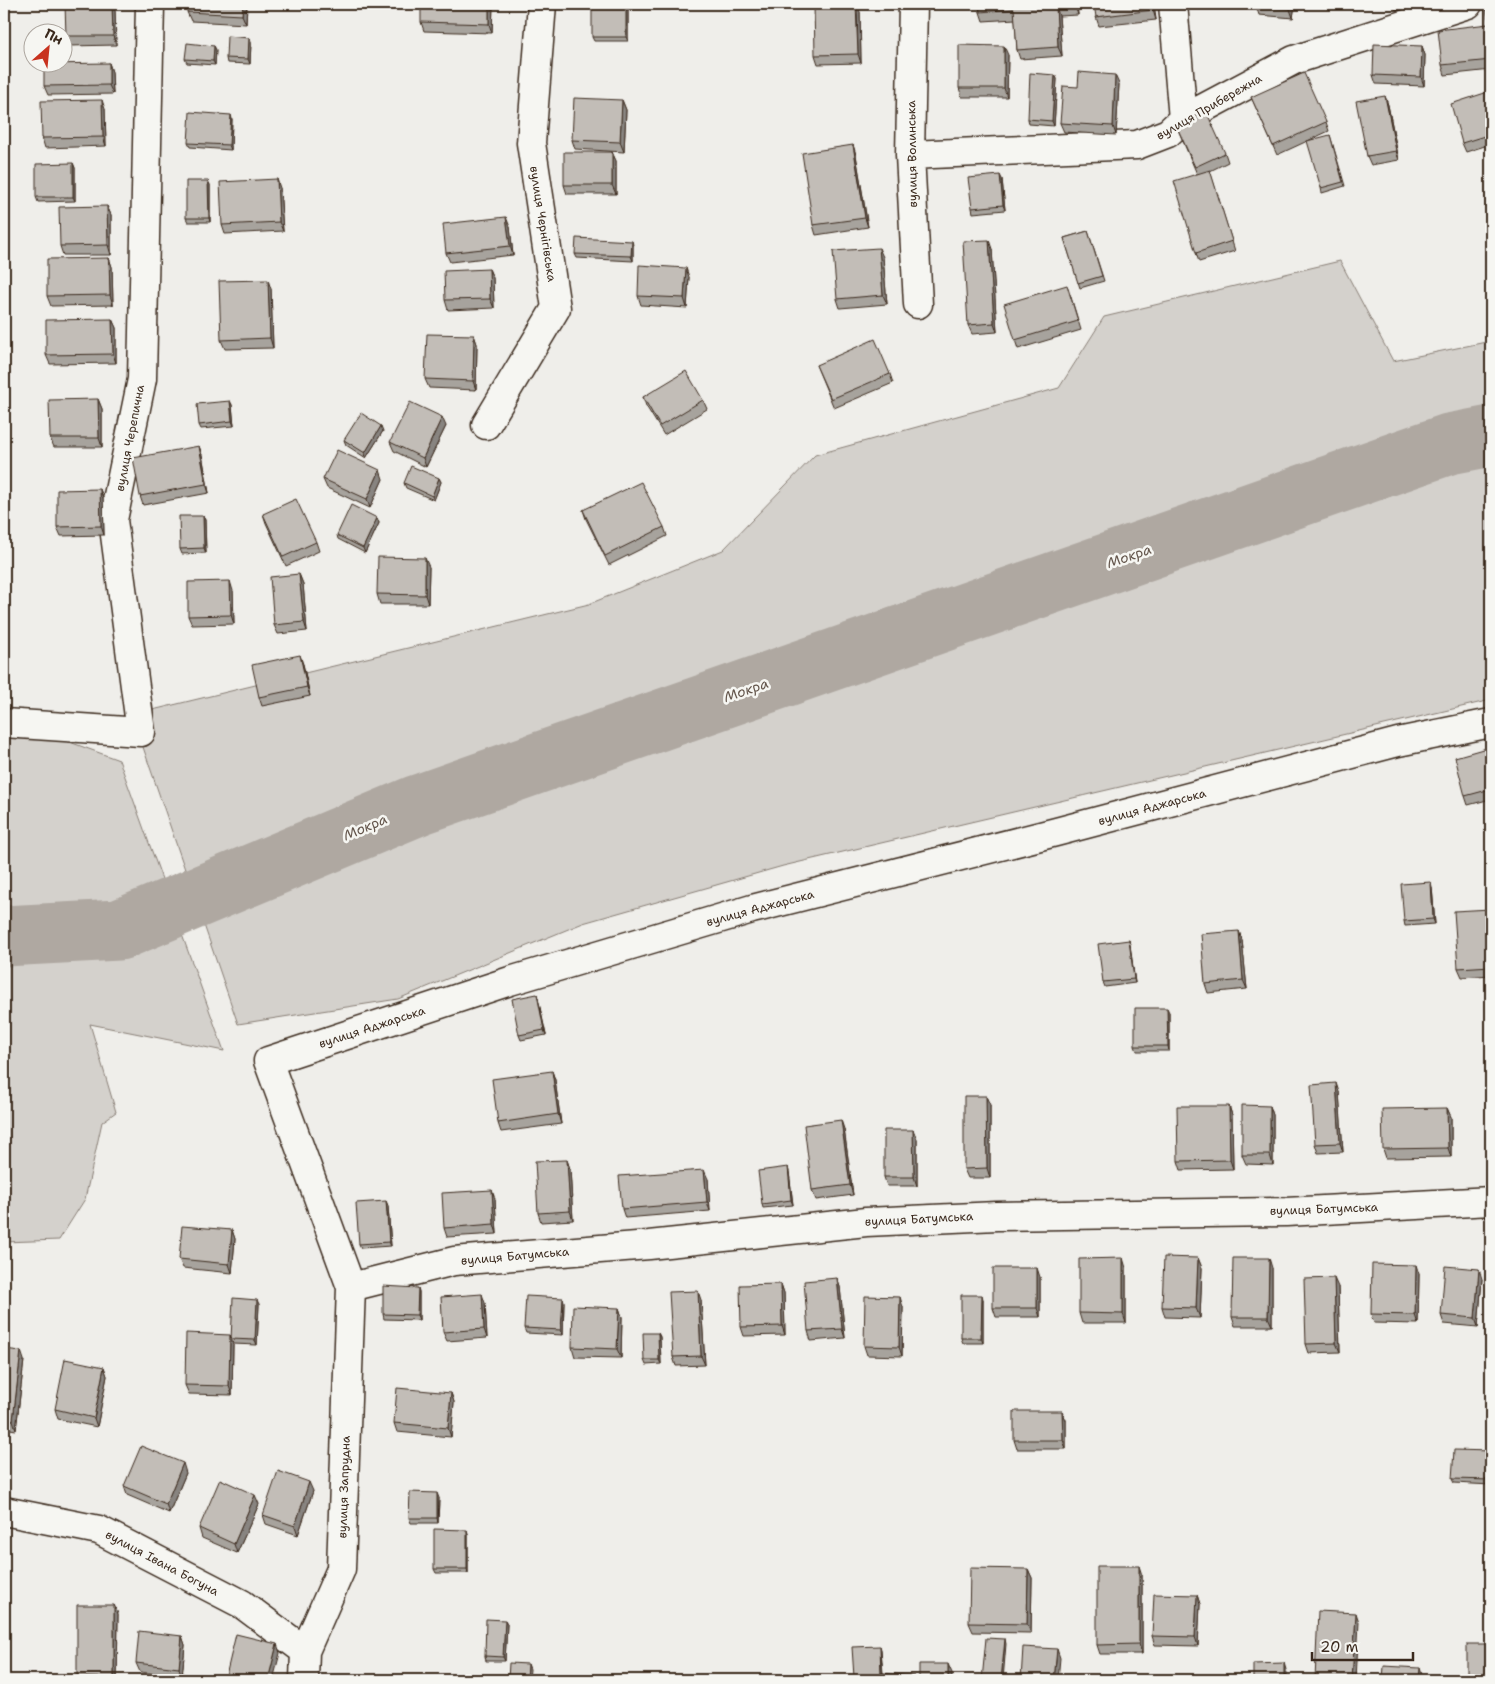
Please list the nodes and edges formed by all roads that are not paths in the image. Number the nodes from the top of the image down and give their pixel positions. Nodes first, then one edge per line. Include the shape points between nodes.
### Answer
1 (150, 4) edge
2 (542, 4) edge
3 (913, 4) edge
4 (1173, 4) edge
5 (1468, 4) edge
6 (1183, 119) junction
7 (910, 155) junction
8 (918, 304) dead end
9 (486, 425) dead end
10 (4, 723) edge
11 (1491, 723) edge
12 (1491, 1201) edge
13 (351, 1286) junction
14 (4, 1512) edge
15 (305, 1651) junction
16 (304, 1680) edge

1 - 10 street, вулиця Черепична via 142,378 113,520 141,732
2 - 9 street, вулиця Чернігівська via 531,143 556,308
3 - 7 street, вулиця Волинська
4 - 6 street
5 - 6 street, вулиця Прибережна via 1294,60
6 - 7 street, вулиця Прибережна via 1168,133 1137,146
7 - 8 street, вулиця Волинська
11 - 13 street, вулиця Аджарська via 1398,742 752,909 510,982 268,1061
12 - 13 street, вулиця Батумська via 1286,1212 997,1216 866,1222 454,1261
13 - 15 street, вулиця Запрудна via 341,1569
14 - 15 street, вулиця Івана Богуна via 100,1530 242,1604
15 - 16 street, вулиця Запрудна

